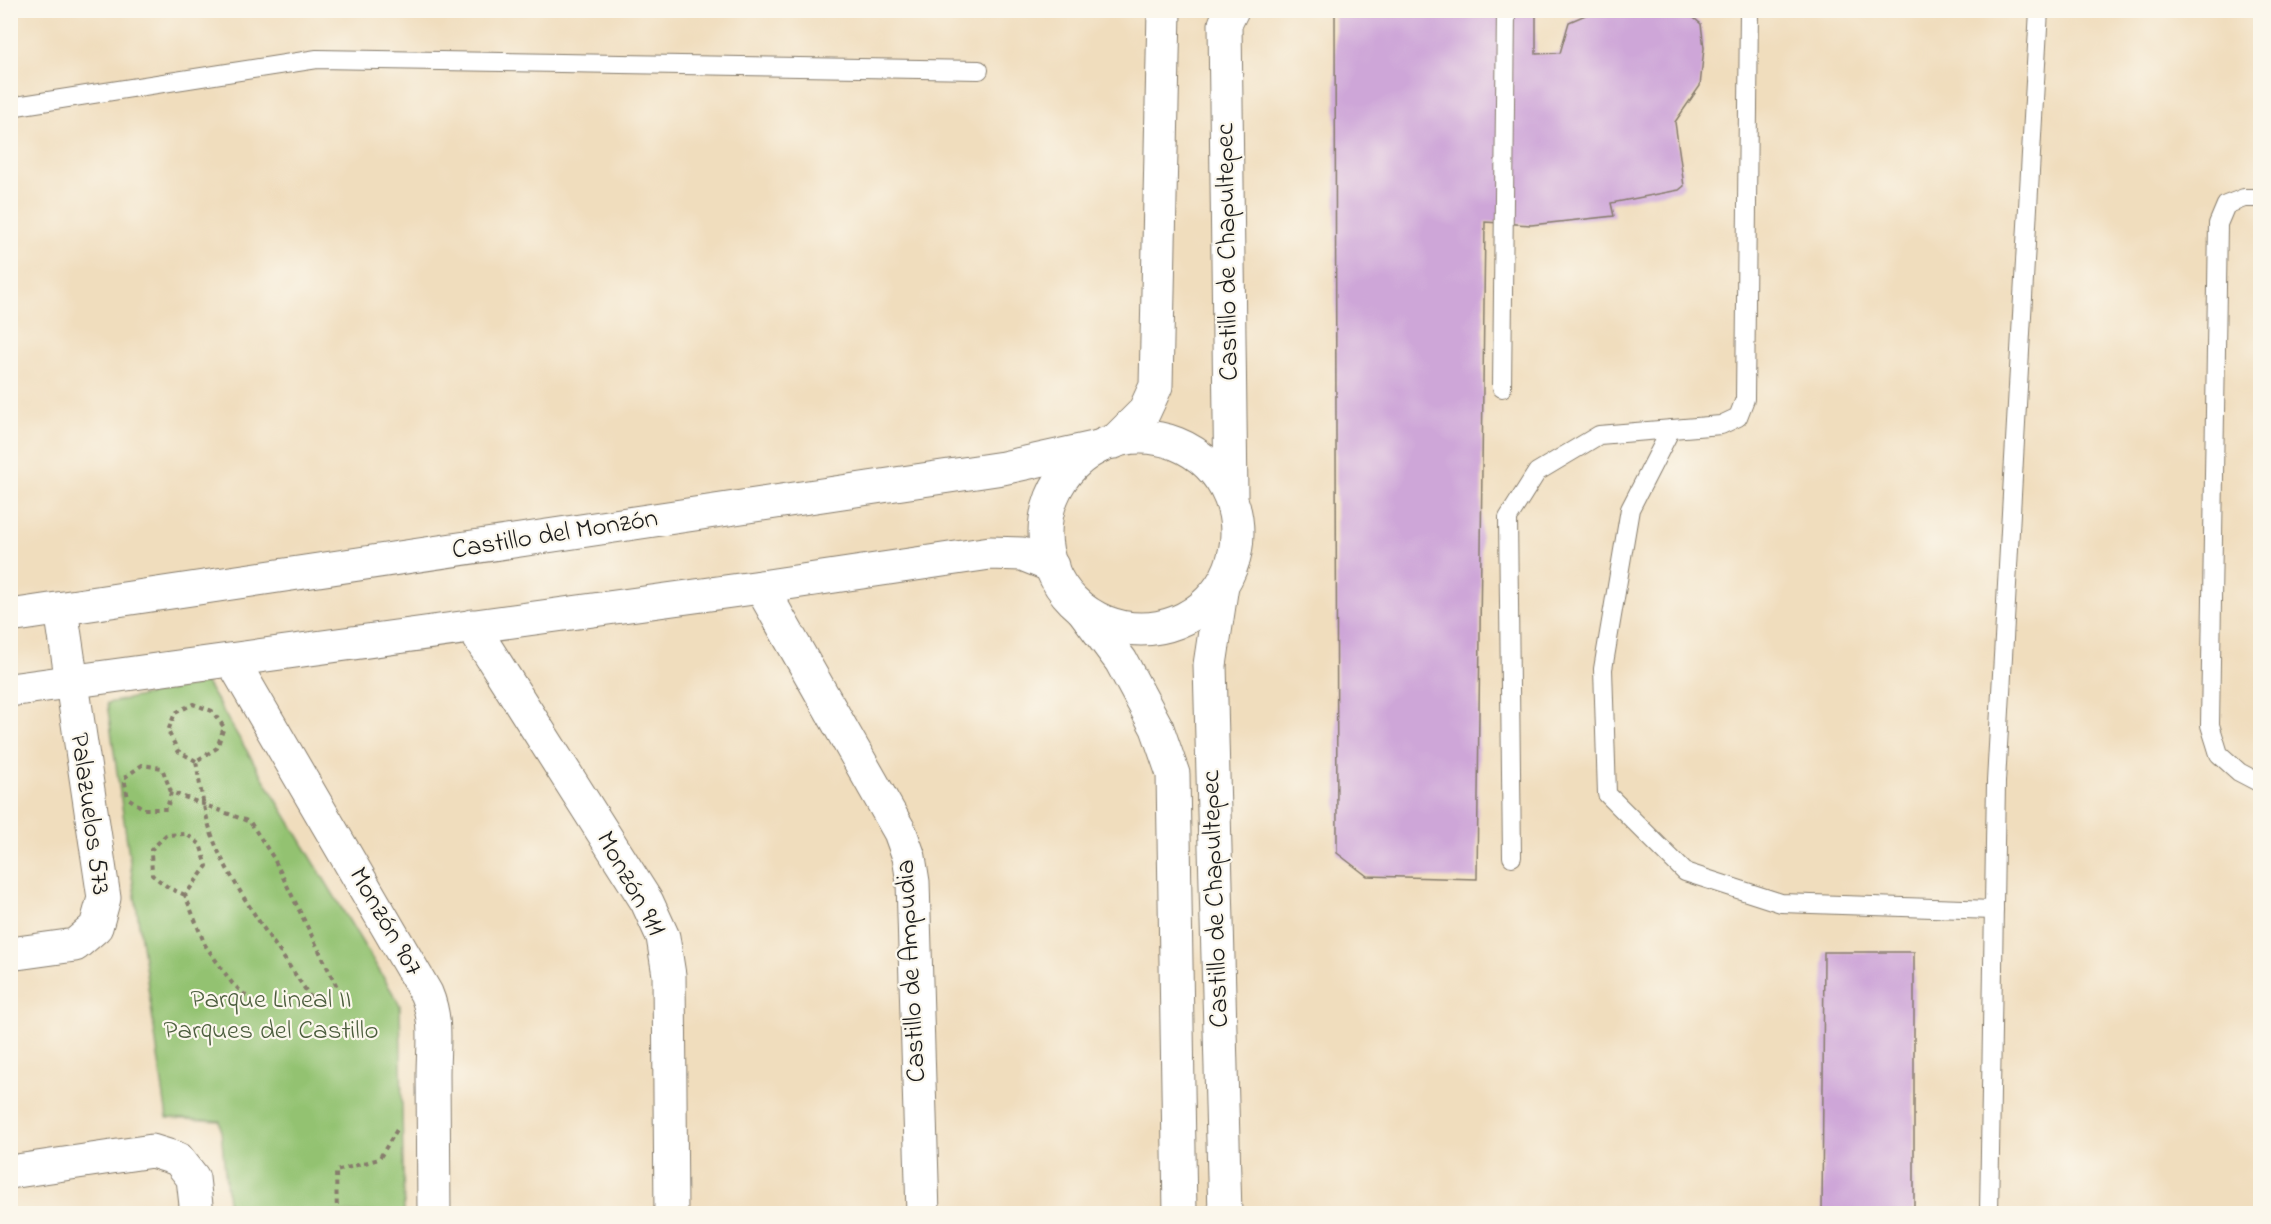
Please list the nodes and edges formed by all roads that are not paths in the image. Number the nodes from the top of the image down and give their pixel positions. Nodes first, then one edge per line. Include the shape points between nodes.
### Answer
1 (1164, 10) edge
2 (1232, 10) edge
3 (1506, 10) edge
4 (1749, 10) edge
5 (2039, 10) edge
6 (979, 70) dead end
7 (10, 107) edge
8 (2260, 198) edge
9 (1502, 388) dead end
10 (1671, 429) junction
11 (1106, 444) junction
12 (1231, 496) junction
13 (1052, 566) junction
14 (1222, 585) junction
15 (761, 587) junction
16 (61, 609) junction
17 (1083, 610) junction
18 (10, 616) edge
19 (472, 626) junction
20 (232, 660) junction
21 (70, 681) junction
22 (10, 690) edge
23 (2260, 783) edge
24 (1512, 857) dead end
25 (1994, 910) junction
26 (10, 954) edge
27 (10, 1172) edge
28 (198, 1214) edge
29 (434, 1214) edge
30 (671, 1214) edge
31 (923, 1214) edge
32 (1180, 1214) edge
33 (1225, 1214) edge
34 (1989, 1214) edge

1 - 11 street via 1156,386 1144,412
2 - 12 street, Castillo de Chapultepec via 1225,24
3 - 9 lane
4 - 10 lane via 1745,399 1738,417 1721,425
5 - 25 lane via 1997,770
6 - 7 lane via 317,59
8 - 23 lane via 2244,198 2226,206 2218,224 2210,725 2219,754 2239,772
10 - 24 lane via 1599,435 1537,472 1508,518
10 - 25 lane via 1630,509 1603,669 1607,794 1685,872 1781,903
11 - 12 street via 1129,437 1161,438 1191,450 1215,470
11 - 13 street via 1072,466 1054,493 1045,524
11 - 16 street, Castillo del Monzón via 1003,468
12 - 14 street via 1238,526 1235,557
13 - 15 street via 1022,554 990,553
13 - 17 street via 1060,586
14 - 17 street via 1201,608 1174,624 1143,629 1111,624
14 - 33 street, Castillo de Chapultepec via 1209,664
15 - 19 street
15 - 31 street, Castillo de Ampudia via 900,832 909,856
16 - 18 street, Castillo del Monzón
16 - 21 street, Palazuelos 573
17 - 32 street, Castillo de Chapultepec via 1121,661 1157,728 1173,774
19 - 20 street
19 - 30 street, Monzón 911 via 647,902 663,937 669,975
20 - 21 street
20 - 29 street, Monzón 907 via 432,1007
21 - 22 street
21 - 26 street, Palazuelos 573 via 104,898 96,927 75,945
25 - 34 lane
27 - 28 street via 152,1151 178,1159 193,1178

